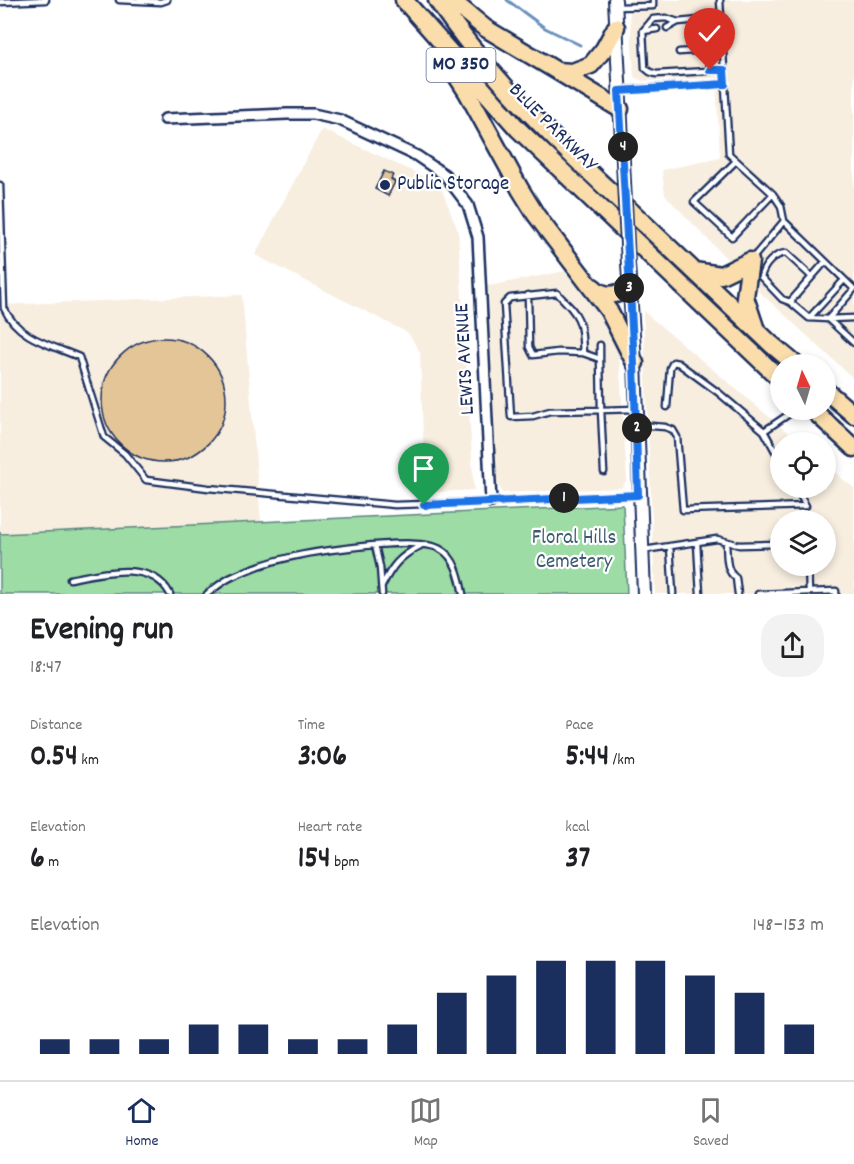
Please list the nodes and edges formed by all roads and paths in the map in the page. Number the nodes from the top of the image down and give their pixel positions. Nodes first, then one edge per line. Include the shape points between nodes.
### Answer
1 (46, 0) edge
2 (119, 0) edge
3 (167, 0) edge
4 (404, 0) edge
5 (437, 0) edge
6 (451, 0) edge
7 (653, 0) edge
8 (720, 0) edge
9 (0, 2) edge
10 (637, 3) edge
11 (615, 4) edge
12 (721, 18) junction
13 (707, 19) junction
14 (678, 22) junction
15 (616, 27) junction
16 (667, 28) dead end
17 (657, 29) dead end
18 (643, 30) junction
19 (708, 50) junction
20 (679, 52) dead end
21 (710, 70) junction
22 (724, 70) junction
23 (557, 71) junction
24 (725, 84) junction
25 (619, 91) junction
26 (621, 109) junction
27 (165, 119) dead end
28 (736, 161) junction
29 (0, 185) edge
30 (0, 193) edge
31 (773, 194) junction
32 (784, 222) junction
33 (750, 261) junction
34 (825, 262) junction
35 (694, 271) junction
36 (812, 277) junction
37 (844, 280) junction
38 (588, 283) junction
39 (629, 289) junction
40 (854, 289) edge
41 (528, 295) junction
42 (790, 302) junction
43 (809, 318) junction
44 (854, 318) edge
45 (828, 319) junction
46 (757, 331) junction
47 (853, 342) edge
48 (600, 345) dead end
49 (583, 353) junction
50 (783, 354) edge
51 (600, 359) junction
52 (634, 363) junction
53 (770, 369) edge
54 (836, 399) edge
55 (667, 407) dead end
56 (636, 409) junction
57 (601, 410) junction
58 (854, 414) edge
59 (780, 420) edge
60 (824, 420) edge
61 (636, 425) junction
62 (764, 431) junction
63 (770, 442) edge
64 (854, 448) edge
65 (604, 472) dead end
66 (638, 495) junction
67 (801, 498) edge
68 (491, 502) junction
69 (726, 542) junction
70 (697, 543) junction
71 (770, 544) edge
72 (375, 545) junction
73 (421, 545) junction
74 (670, 546) junction
75 (641, 550) junction
76 (808, 576) edge
77 (70, 579) dead end
78 (382, 586) junction
79 (169, 592) edge
80 (809, 592) junction
81 (175, 594) edge
82 (207, 594) edge
83 (382, 594) edge
84 (463, 594) edge
85 (644, 594) edge
86 (673, 594) edge
87 (700, 594) edge
88 (738, 594) edge
89 (758, 594) edge
90 (770, 594) edge
91 (837, 594) edge

1 - 9 lane
2 - 3 lane
4 - 38 highway via 467,92 536,215
4 - 53 highway, BLUE PARKWAY / MO 350 via 518,129
5 - 35 highway, BLUE PARKWAY / MO 350 via 521,105
6 - 23 highway via 485,28
7 - 10 lane via 653,6
8 - 12 lane
10 - 11 lane
11 - 15 main road
12 - 13 lane
12 - 22 lane
13 - 14 lane
13 - 19 lane
14 - 16 lane
14 - 18 lane via 653,19
15 - 23 highway via 591,65 572,72
15 - 25 main road
17 - 18 lane
18 - 21 lane via 645,68 650,72
19 - 20 lane
19 - 21 lane
21 - 22 lane
22 - 24 lane
23 - 26 highway
24 - 25 lane
24 - 28 lane via 729,154
25 - 26 main road
26 - 39 main road, bridge
27 - 68 street, LEWIS AVENUE via 313,114 340,120 417,156 445,175 468,205 478,237
28 - 31 lane
28 - 31 lane via 694,202 732,237
29 - 30 lane
30 - 68 lane via 4,308 9,320 22,333 79,357 104,437 125,454 146,480 395,505
31 - 32 lane via 781,206
32 - 33 lane
32 - 34 lane
33 - 35 highway via 721,275
33 - 46 highway via 745,297
34 - 36 lane
34 - 37 lane
35 - 46 highway, BLUE PARKWAY / MO 350
36 - 42 lane
36 - 42 lane via 786,253 778,254 763,268 761,277
37 - 40 lane
37 - 43 lane
38 - 39 highway via 608,296
38 - 52 highway via 616,321
39 - 52 main road
40 - 45 lane
41 - 49 lane via 557,293 577,314
41 - 49 lane via 529,346 533,355
41 - 57 lane via 510,298 504,304 512,417 550,411
42 - 43 lane
43 - 45 lane
44 - 45 lane
45 - 47 lane
46 - 50 highway, BLUE PARKWAY / MO 350
48 - 51 lane
49 - 51 lane
51 - 57 lane
52 - 56 main road
54 - 58 highway
55 - 62 lane via 673,362 719,393
56 - 57 lane
56 - 61 main road
57 - 65 lane
59 - 62 lane
60 - 64 highway
61 - 66 main road
61 - 67 lane via 673,430 683,510 806,507
62 - 63 lane
66 - 68 lane
66 - 75 main road
69 - 70 lane
69 - 71 lane
69 - 88 lane
70 - 74 lane
70 - 87 lane
72 - 73 lane
72 - 78 lane
72 - 82 lane via 321,550 274,561 232,576
73 - 78 lane via 405,553
73 - 84 lane via 440,549 453,562
74 - 75 lane
74 - 86 lane
75 - 85 main road
76 - 80 lane
77 - 79 lane via 130,572 144,574
78 - 83 lane
79 - 81 lane
80 - 90 lane
80 - 91 lane
89 - 90 lane

